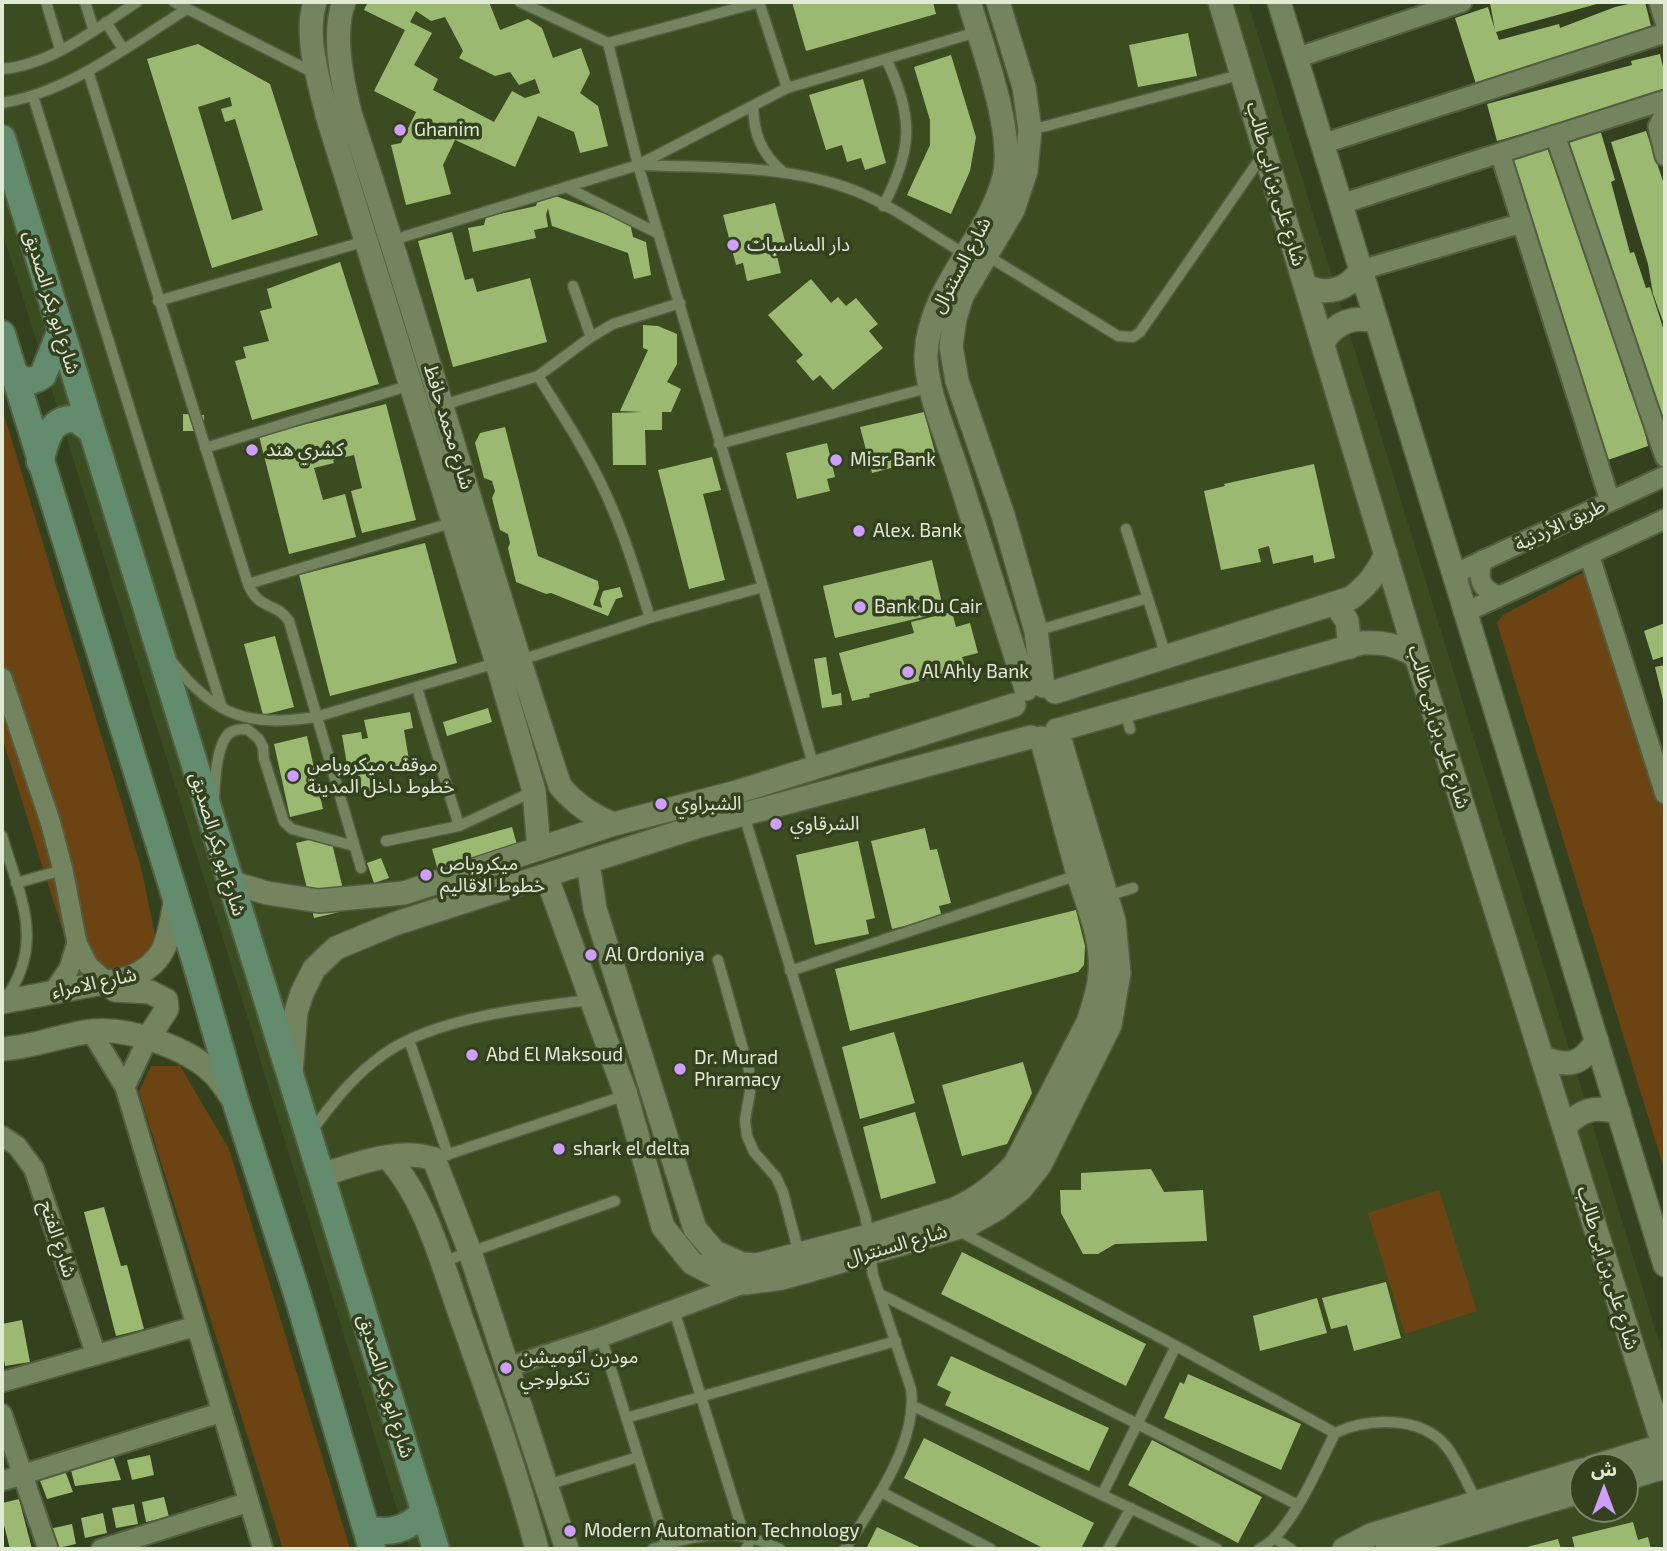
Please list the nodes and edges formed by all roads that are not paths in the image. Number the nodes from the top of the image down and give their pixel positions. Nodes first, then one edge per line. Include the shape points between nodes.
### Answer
1 (46, 2) edge
2 (85, 2) edge
3 (137, 2) edge
4 (174, 2) edge
5 (315, 2) edge
6 (344, 2) edge
7 (520, 2) edge
8 (760, 2) edge
9 (969, 2) edge
10 (998, 2) edge
11 (1220, 2) edge
12 (1279, 2) edge
13 (1462, 2) edge
14 (1659, 2) edge
15 (187, 9) junction
16 (106, 22) junction
17 (1665, 22) edge
18 (94, 31) junction
19 (978, 32) junction
20 (1665, 33) edge
21 (608, 43) junction
22 (123, 49) junction
23 (60, 50) junction
24 (1296, 58) junction
25 (886, 59) junction
26 (2, 69) edge
27 (88, 71) junction
28 (1243, 74) junction
29 (318, 75) junction
30 (787, 88) junction
31 (33, 96) junction
32 (1665, 100) edge
33 (2, 103) edge
34 (753, 106) junction
35 (1665, 113) edge
36 (1030, 130) junction
37 (1555, 135) junction
38 (2, 138) edge
39 (1322, 144) junction
40 (1266, 150) junction
41 (1500, 153) junction
42 (1665, 156) edge
43 (638, 164) junction
44 (784, 172) junction
45 (566, 187) junction
46 (1341, 204) junction
47 (883, 206) junction
48 (1522, 223) junction
49 (659, 234) junction
50 (393, 240) junction
51 (367, 241) junction
52 (976, 255) junction
53 (1361, 270) junction
54 (573, 286) dead end
55 (1306, 286) junction
56 (158, 301) junction
57 (680, 303) junction
58 (1377, 322) junction
59 (61, 330) junction
60 (2, 334) edge
61 (591, 337) junction
62 (1323, 342) junction
63 (12, 370) junction
64 (538, 376) junction
65 (411, 385) junction
66 (931, 387) junction
67 (443, 405) junction
68 (420, 413) junction
69 (973, 425) junction
70 (91, 430) junction
71 (945, 435) junction
72 (719, 444) junction
73 (205, 448) junction
74 (1665, 457) edge
75 (40, 461) junction
76 (1665, 476) edge
77 (1610, 502) junction
78 (1665, 519) edge
79 (454, 522) junction
80 (1126, 529) dead end
81 (1386, 554) junction
82 (1589, 554) junction
83 (1483, 560) junction
84 (1454, 574) junction
85 (248, 584) junction
86 (763, 587) junction
87 (1499, 596) junction
88 (1148, 598) junction
89 (1335, 603) junction
90 (1466, 611) junction
91 (650, 618) junction
92 (1034, 625) junction
93 (1008, 631) junction
94 (156, 643) junction
95 (1350, 647) junction
96 (1416, 656) junction
97 (1166, 657) junction
98 (507, 662) junction
99 (2, 678) edge
100 (417, 688) junction
101 (1034, 693) junction
102 (222, 708) junction
103 (316, 718) junction
104 (1047, 734) junction
105 (814, 768) junction
106 (534, 791) junction
107 (737, 792) junction
108 (1665, 794) edge
109 (1070, 806) junction
110 (744, 815) junction
111 (614, 824) junction
112 (459, 826) junction
113 (2, 836) edge
114 (216, 838) junction
115 (386, 841) dead end
116 (354, 846) junction
117 (539, 848) junction
118 (588, 863) junction
119 (360, 868) dead end
120 (63, 870) junction
121 (471, 871) junction
122 (546, 875) junction
123 (1078, 875) junction
124 (230, 882) junction
125 (16, 883) junction
126 (1133, 888) dead end
127 (1107, 896) junction
128 (479, 897) junction
129 (176, 898) junction
130 (77, 943) junction
131 (718, 960) dead end
132 (790, 971) junction
133 (107, 982) junction
134 (53, 992) junction
135 (590, 1000) junction
136 (2, 1002) edge
137 (91, 1031) junction
138 (148, 1038) junction
139 (409, 1040) junction
140 (1597, 1041) junction
141 (2, 1049) edge
142 (1542, 1057) junction
143 (291, 1080) junction
144 (125, 1087) junction
145 (625, 1095) junction
146 (236, 1103) junction
147 (1619, 1113) junction
148 (1564, 1128) junction
149 (309, 1135) junction
150 (2, 1136) edge
151 (671, 1154) junction
152 (440, 1157) junction
153 (388, 1158) junction
154 (645, 1163) junction
155 (322, 1175) junction
156 (615, 1201) dead end
157 (954, 1228) junction
158 (869, 1244) junction
159 (470, 1252) junction
160 (442, 1262) junction
161 (802, 1264) junction
162 (1665, 1265) edge
163 (744, 1283) junction
164 (880, 1294) junction
165 (674, 1310) junction
166 (196, 1326) junction
167 (601, 1337) junction
168 (896, 1341) junction
169 (1176, 1346) junction
170 (96, 1355) junction
171 (508, 1367) junction
172 (2, 1382) edge
173 (701, 1396) junction
174 (912, 1406) junction
175 (222, 1412) junction
176 (2, 1414) edge
177 (626, 1418) junction
178 (1138, 1423) junction
179 (1335, 1433) junction
180 (533, 1446) junction
181 (509, 1454) junction
182 (1665, 1454) edge
183 (638, 1457) junction
184 (1639, 1459) edge
185 (1639, 1470) edge
186 (1569, 1474) edge
187 (23, 1475) junction
188 (2, 1482) edge
189 (547, 1485) junction
190 (881, 1492) junction
191 (1102, 1495) junction
192 (1569, 1496) edge
193 (248, 1502) junction
194 (1478, 1503) junction
195 (1298, 1505) junction
196 (1131, 1508) junction
197 (425, 1513) junction
198 (748, 1536) junction
199 (369, 1539) edge
200 (1275, 1539) junction
201 (150, 1542) edge
202 (1432, 1543) edge
203 (666, 1545) junction
204 (48, 1549) edge
205 (101, 1549) edge
206 (263, 1549) edge
207 (436, 1549) edge
208 (537, 1549) edge
209 (567, 1549) edge
210 (653, 1549) edge
211 (746, 1549) edge
212 (780, 1549) edge
213 (845, 1549) edge
214 (991, 1549) edge
215 (1108, 1549) edge
216 (1217, 1549) edge
217 (1259, 1549) edge
218 (1290, 1549) edge
219 (1344, 1549) edge
220 (1387, 1549) edge

1 - 23 lane
2 - 18 lane
3 - 16 lane
4 - 15 lane
5 - 29 street, شارع محمد حافظ via 312,39
6 - 50 street, شارع محمد حافظ via 339,44 342,79
7 - 21 lane
8 - 21 lane
8 - 30 lane
9 - 19 street, شارع السنترال
10 - 36 street, شارع السنترال via 1024,88
11 - 28 street, شارع على بن ابى طالب
12 - 24 street
13 - 24 street
14 - 17 street
15 - 22 lane
15 - 29 lane
16 - 18 lane
16 - 22 lane
18 - 23 lane
19 - 25 lane
19 - 52 street, شارع السنترال via 1007,150 1004,175
20 - 39 street
21 - 43 lane
22 - 27 lane
23 - 26 lane
24 - 39 street
25 - 30 lane
25 - 47 lane via 900,87 906,148 898,178
27 - 31 lane
27 - 56 lane
28 - 36 lane
28 - 40 street, شارع على بن ابى طالب
29 - 51 street, شارع محمد حافظ
30 - 34 lane
31 - 33 lane
31 - 102 lane
32 - 37 street
34 - 43 lane
34 - 44 lane via 759,143 769,160
35 - 42 street via 1658,134
36 - 52 street, شارع السنترال via 1027,171 1013,210
37 - 41 street
37 - 74 street
38 - 59 main road, شارع ابو بكر الصديق
39 - 46 street
40 - 52 lane via 1133,337 1118,335
40 - 55 street, شارع على بن ابى طالب
41 - 46 street
41 - 48 street
43 - 44 lane
43 - 45 lane
43 - 49 lane
44 - 47 lane via 820,179
45 - 49 lane
45 - 50 lane
46 - 53 street
47 - 52 lane
48 - 53 street
48 - 77 street
49 - 57 lane
50 - 67 street, شارع محمد حافظ
51 - 56 lane
51 - 65 street, شارع محمد حافظ
52 - 66 street, شارع السنترال via 939,302 928,329
52 - 69 street, شارع السنترال via 961,296 951,346 957,381
53 - 55 street via 1337,290
53 - 58 street
54 - 61 lane
55 - 62 street, شارع على بن ابى طالب
56 - 73 lane
57 - 61 lane via 613,324
57 - 72 lane
58 - 62 street via 1346,321
58 - 84 street
59 - 63 main road via 43,376 27,381
59 - 70 main road, شارع ابو بكر الصديق
60 - 63 main road
61 - 64 lane
62 - 81 street, شارع على بن ابى طالب
63 - 75 main road
64 - 67 lane
64 - 91 lane via 605,492
65 - 68 street, شارع محمد حافظ
65 - 73 lane
66 - 71 street, شارع السنترال
66 - 72 lane
67 - 68 street
67 - 98 street, شارع محمد حافظ
68 - 79 street, شارع محمد حافظ
69 - 71 street
69 - 92 street, شارع السنترال
70 - 75 main road via 76,419 58,422
70 - 94 main road, شارع ابو بكر الصديق
71 - 93 street, شارع السنترال
72 - 86 lane
73 - 85 lane
75 - 129 main road
76 - 77 street, طريق الأردنية
77 - 83 street, طريق الأردنية
78 - 82 street, طريق الأردنية
79 - 85 lane
79 - 98 street, شارع محمد حافظ
80 - 88 lane
81 - 89 street via 1366,587
81 - 96 street, شارع على بن ابى طالب
82 - 87 street, طريق الأردنية
82 - 108 street
83 - 84 street, طريق الأردنية
83 - 87 street via 1480,583
84 - 90 street
85 - 103 lane via 258,600 289,621
86 - 91 lane
86 - 105 lane
87 - 90 street, طريق الأردنية
88 - 92 lane
88 - 97 lane
89 - 95 street via 1348,621
89 - 97 street
90 - 140 street
91 - 98 lane
92 - 93 street
92 - 101 street, شارع السنترال
93 - 101 street, شارع السنترال
94 - 102 lane via 188,682
94 - 114 main road, شارع ابو بكر الصديق
95 - 96 street via 1383,642
95 - 104 street via 1128,720
96 - 142 street, شارع على بن ابى طالب
97 - 101 street
98 - 100 lane
98 - 106 street, شارع محمد حافظ
98 - 111 street, شارع محمد حافظ via 560,786 571,800
99 - 120 street
100 - 103 lane
100 - 112 lane
101 - 104 street via 1065,708 1062,723
101 - 104 street via 1012,716 1018,729
101 - 105 street
102 - 103 lane via 258,722
103 - 116 lane
104 - 109 street, شارع السنترال
104 - 110 street
105 - 107 street
106 - 112 lane
106 - 117 street, شارع محمد حافظ
107 - 110 street
107 - 111 street
109 - 123 street, شارع السنترال
109 - 127 street, شارع السنترال
110 - 118 street
110 - 132 lane
111 - 117 street
112 - 115 lane
113 - 125 lane
114 - 116 lane via 216,770 225,737 247,729 263,747 284,822 292,829
114 - 124 main road, شارع ابو بكر الصديق
116 - 119 lane
117 - 121 street
118 - 122 street
118 - 151 street, شارع السنترال via 595,909
120 - 125 lane
120 - 130 street
121 - 124 street via 404,893 333,901 283,896
121 - 128 street
122 - 128 street
122 - 135 street, شارع السنترال
123 - 132 lane
123 - 158 street, شارع السنترال via 1100,950 1096,998 1015,1164 978,1198
124 - 143 main road, شارع ابو بكر الصديق
125 - 136 lane via 28,926 27,948 22,970
126 - 127 lane
127 - 157 street, شارع السنترال via 1119,973 1110,1025 1040,1165 997,1209
128 - 143 street via 394,924 327,955 314,969 296,1012
129 - 133 street, شارع الامراء via 160,958 146,971
129 - 146 main road
130 - 133 street via 88,965
130 - 134 street via 69,969
131 - 161 lane via 749,1070 747,1136 783,1192
132 - 158 lane via 865,1215
133 - 134 street, شارع الامراء
133 - 138 street via 115,989 150,992 166,1000 167,1009
134 - 136 street, شارع الامراء
135 - 139 lane via 525,1008
135 - 145 street, شارع السنترال
137 - 138 street
137 - 141 street
137 - 144 street
138 - 144 street
138 - 146 street via 189,1055 213,1073
139 - 149 lane via 384,1053 352,1080
139 - 152 lane
140 - 142 street via 1588,1055 1573,1063 1557,1064
140 - 147 street
142 - 148 street, شارع على بن ابى طالب
143 - 149 main road, شارع ابو بكر الصديق
144 - 166 street
145 - 152 lane
145 - 154 street, شارع السنترال
146 - 199 main road
147 - 148 street via 1588,1109
147 - 162 street
148 - 182 street, شارع على بن ابى طالب
149 - 155 main road, شارع ابو بكر الصديق
150 - 170 street, شارع الفتح via 34,1169
151 - 154 street
151 - 161 street, شارع السنترال via 695,1230 715,1252 742,1264
152 - 153 street
152 - 159 street
153 - 155 street
153 - 160 street via 411,1186
154 - 163 street, شارع السنترال via 663,1227 678,1247 708,1273
155 - 197 main road, شارع ابو بكر الصديق
156 - 159 lane
157 - 158 street, شارع السنترال
157 - 169 lane
158 - 161 street, شارع السنترال
158 - 164 lane
159 - 160 lane
159 - 171 street
160 - 181 street
161 - 163 street, شارع السنترال via 782,1278
163 - 165 street
164 - 168 lane
164 - 178 lane
165 - 167 street
165 - 173 lane
166 - 170 street
166 - 175 street
167 - 171 street
167 - 177 lane
168 - 173 lane
168 - 174 lane
169 - 178 lane
169 - 179 lane
170 - 172 street
171 - 180 street
173 - 177 lane
173 - 198 lane
174 - 190 lane
174 - 191 lane
175 - 187 street
175 - 193 street
176 - 187 street
177 - 183 lane
178 - 191 lane
178 - 195 lane
179 - 194 lane via 1373,1421 1424,1431 1445,1445
179 - 195 lane
180 - 181 street
180 - 189 street
181 - 208 street
182 - 184 street
182 - 185 street
183 - 189 lane
183 - 203 lane
186 - 194 street
187 - 188 street
187 - 204 street
189 - 209 street
190 - 213 lane
190 - 214 lane
191 - 196 lane
192 - 202 street
193 - 201 street
193 - 206 street
194 - 219 street via 1371,1535
195 - 200 lane
196 - 215 lane
196 - 216 lane
197 - 199 main road via 398,1531
197 - 207 main road, شارع ابو بكر الصديق
198 - 203 lane via 711,1535
198 - 211 lane
198 - 212 lane
200 - 217 lane
200 - 218 lane
201 - 205 street
202 - 220 street
203 - 210 lane

